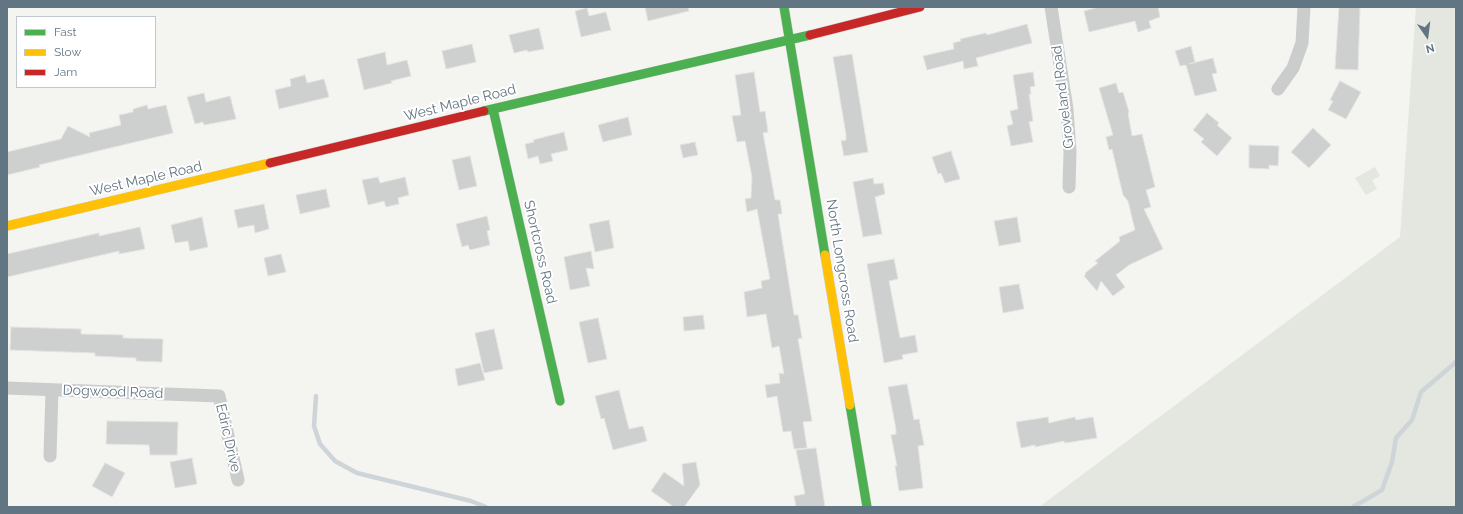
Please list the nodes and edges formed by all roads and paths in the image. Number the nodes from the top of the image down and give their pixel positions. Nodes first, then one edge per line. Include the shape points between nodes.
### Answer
1 (784, 7) edge
2 (920, 7) edge
3 (1051, 7) edge
4 (1304, 7) edge
5 (789, 40) junction
6 (1278, 89) dead end
7 (493, 109) junction
8 (1069, 187) dead end
9 (7, 226) edge
10 (7, 388) edge
11 (52, 390) junction
12 (219, 396) joint
13 (560, 401) dead end
14 (50, 456) dead end
15 (238, 480) dead end
16 (868, 507) edge

1 - 5 street, North Longcross Road
2 - 5 street, West Maple Road
3 - 8 street, Groveland Road via 1067,109
4 - 6 street via 1302,43 1293,68
5 - 7 street, West Maple Road
5 - 16 street, North Longcross Road
7 - 9 street, West Maple Road
7 - 13 street, Shortcross Road
10 - 11 street, Dogwood Road
11 - 12 street, Dogwood Road
11 - 14 street
12 - 15 street, Edric Drive

